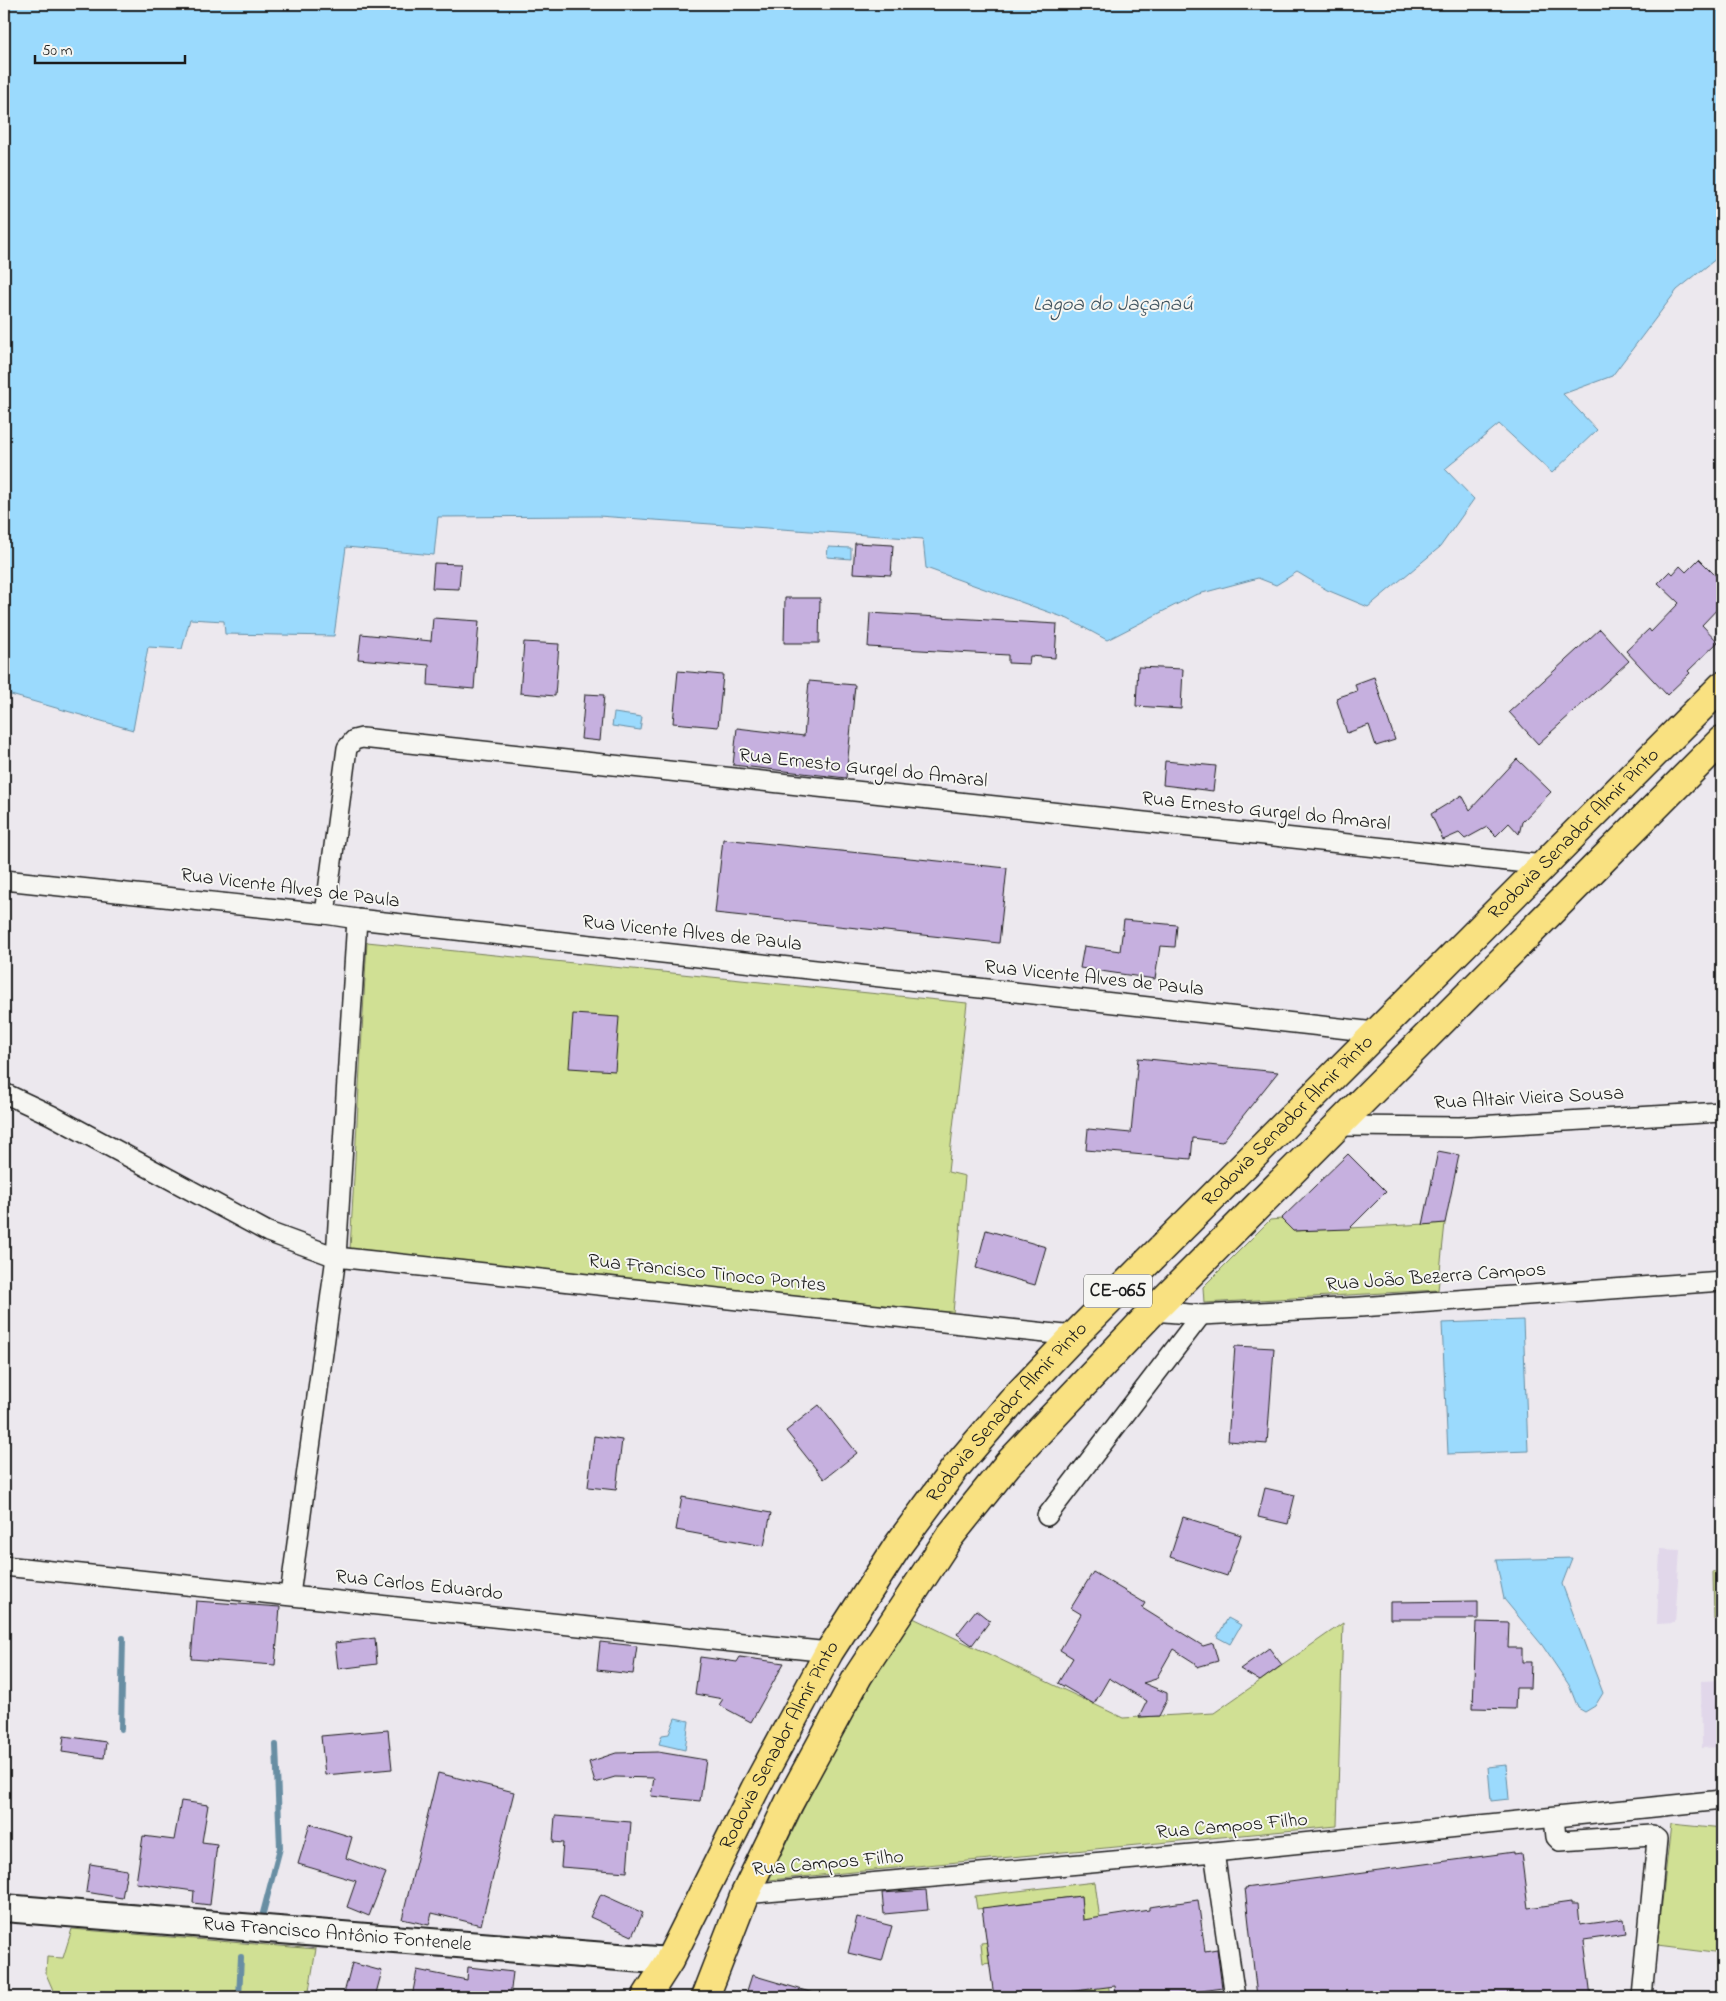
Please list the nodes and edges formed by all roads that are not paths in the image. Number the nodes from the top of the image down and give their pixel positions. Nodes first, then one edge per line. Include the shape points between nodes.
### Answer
1 (1722, 686) edge
2 (1722, 740) edge
3 (1544, 865) junction
4 (4, 880) edge
5 (325, 914) junction
6 (357, 919) junction
7 (1375, 1032) junction
8 (4, 1093) edge
9 (1722, 1112) edge
10 (1338, 1126) junction
11 (336, 1257) junction
12 (1722, 1281) edge
13 (1153, 1311) junction
14 (1201, 1315) junction
15 (1074, 1336) junction
16 (1047, 1516) dead end
17 (4, 1566) edge
18 (290, 1594) junction
19 (829, 1652) junction
20 (1722, 1800) edge
21 (1554, 1818) junction
22 (1214, 1852) junction
23 (745, 1894) junction
24 (4, 1908) edge
25 (669, 1961) junction
26 (646, 1997) edge
27 (705, 1997) edge
28 (1235, 1997) edge
29 (1642, 1997) edge

1 - 3 main road, Rodovia Senador Almir Pinto / CE-065
2 - 10 main road, Rodovia Senador Almir Pinto / CE-065
3 - 5 street, Rua Ernesto Gurgel do Amaral via 362,738 354,740 347,748
3 - 7 main road, Rodovia Senador Almir Pinto / CE-065
4 - 5 street, Rua Vicente Alves de Paula
5 - 6 street, Rua Vicente Alves de Paula
6 - 7 street, Rua Vicente Alves de Paula
6 - 11 street
7 - 15 main road, Rodovia Senador Almir Pinto / CE-065
8 - 11 street, Rua Francisco Tinoco Pontes via 268,1232
9 - 10 street, Rua Altair Vieira Sousa via 1460,1127
10 - 13 main road, Rodovia Senador Almir Pinto / CE-065
11 - 15 street, Rua Francisco Tinoco Pontes
11 - 18 street
12 - 14 street, Rua João Bezerra Campos
13 - 14 street, Rua João Bezerra Campos
13 - 23 main road, Rodovia Senador Almir Pinto / CE-065 via 1008,1464 950,1536 858,1676 789,1803
14 - 16 street
15 - 19 main road, Rodovia Senador Almir Pinto / CE-065 via 956,1467 899,1544
17 - 18 street, Rua Carlos Eduardo
18 - 19 street, Rua Carlos Eduardo
19 - 25 main road, Rodovia Senador Almir Pinto / CE-065 via 755,1789
20 - 21 street, Rua Campos Filho
21 - 22 street, Rua Campos Filho
21 - 29 street via 1556,1837 1560,1841 1652,1835 1657,1839
22 - 23 street, Rua Campos Filho
22 - 28 street
23 - 27 main road, Rodovia Senador Almir Pinto / CE-065
24 - 25 street, Rua Francisco Antônio Fontenele
25 - 26 main road, Rodovia Senador Almir Pinto / CE-065

